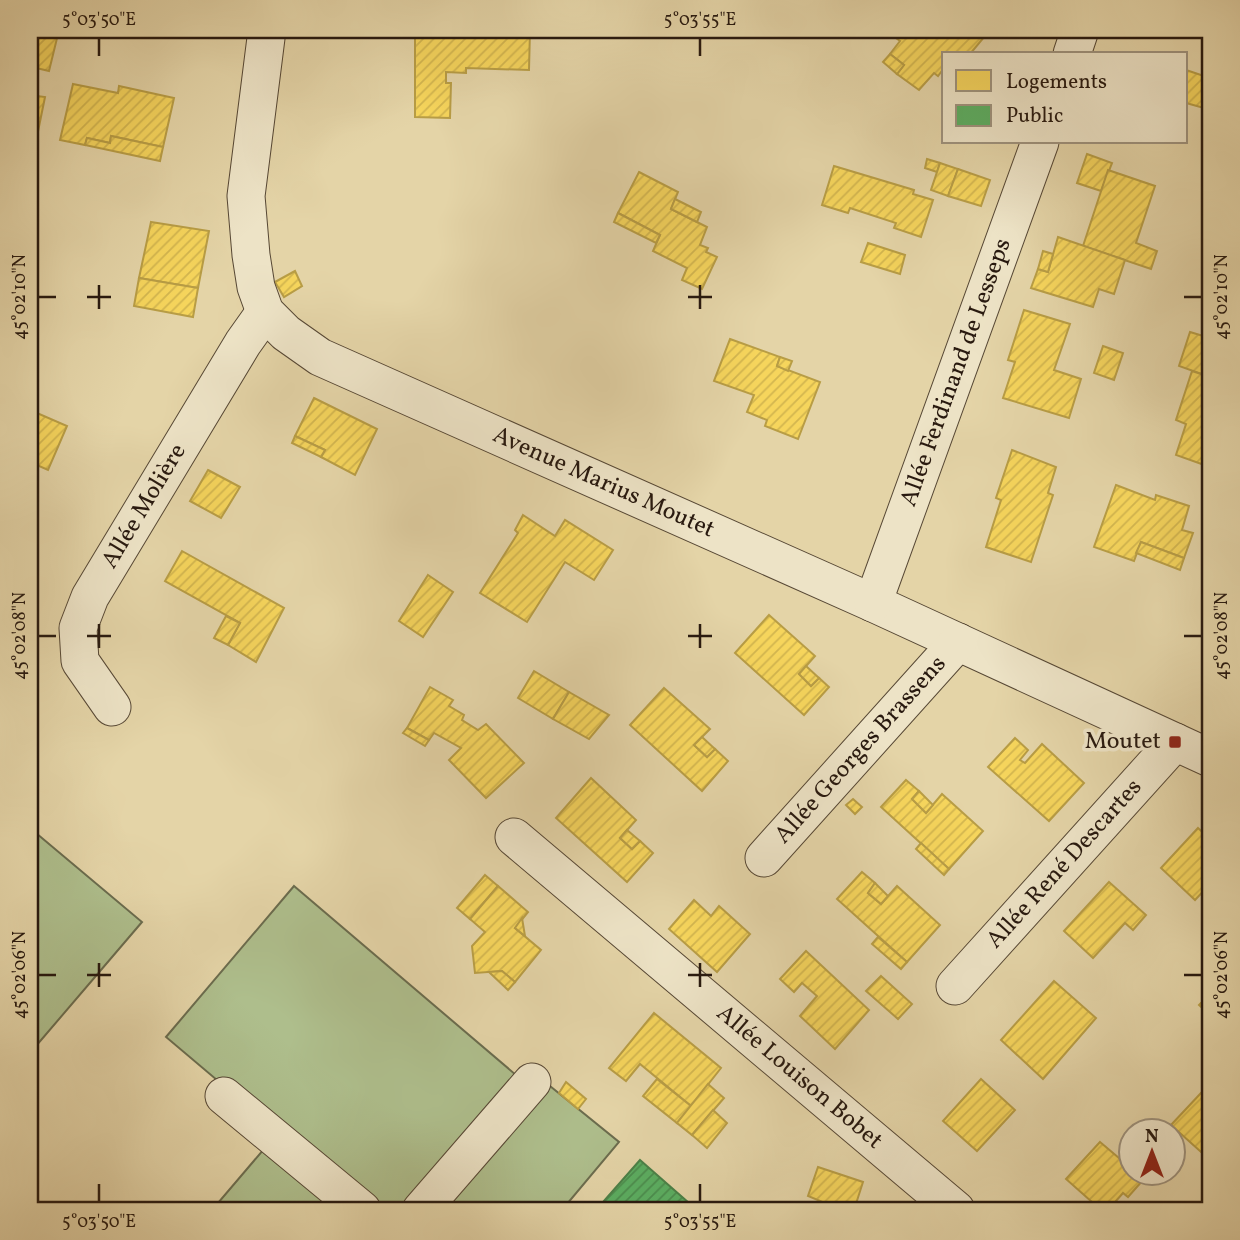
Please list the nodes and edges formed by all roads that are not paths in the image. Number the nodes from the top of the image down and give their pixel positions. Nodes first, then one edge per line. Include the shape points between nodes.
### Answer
1 (267, 30) edge
2 (1080, 30) edge
3 (1073, 52) edge
4 (1039, 144) edge
5 (265, 312) junction
6 (873, 603) junction
7 (958, 642) junction
8 (112, 707) dead end
9 (1175, 742) junction
10 (1210, 758) edge
11 (514, 837) dead end
12 (764, 858) dead end
13 (954, 986) dead end
14 (532, 1082) dead end
15 (224, 1096) dead end
16 (362, 1210) edge
17 (421, 1210) edge
18 (956, 1210) edge

1 - 5 street, Avenue Marius Moutet via 246,196 256,287
2 - 3 street
4 - 6 street, Allée Ferdinand de Lesseps
5 - 6 street, Avenue Marius Moutet via 320,357
5 - 8 street, Allée Molière via 86,607 78,628 80,661
6 - 7 street, Avenue Marius Moutet
7 - 9 street, Avenue Marius Moutet
7 - 12 street, Allée Georges Brassens
9 - 10 street, Avenue Marius Moutet
9 - 13 street, Allée René Descartes
11 - 18 street, Allée Louison Bobet
14 - 17 street
15 - 16 street

